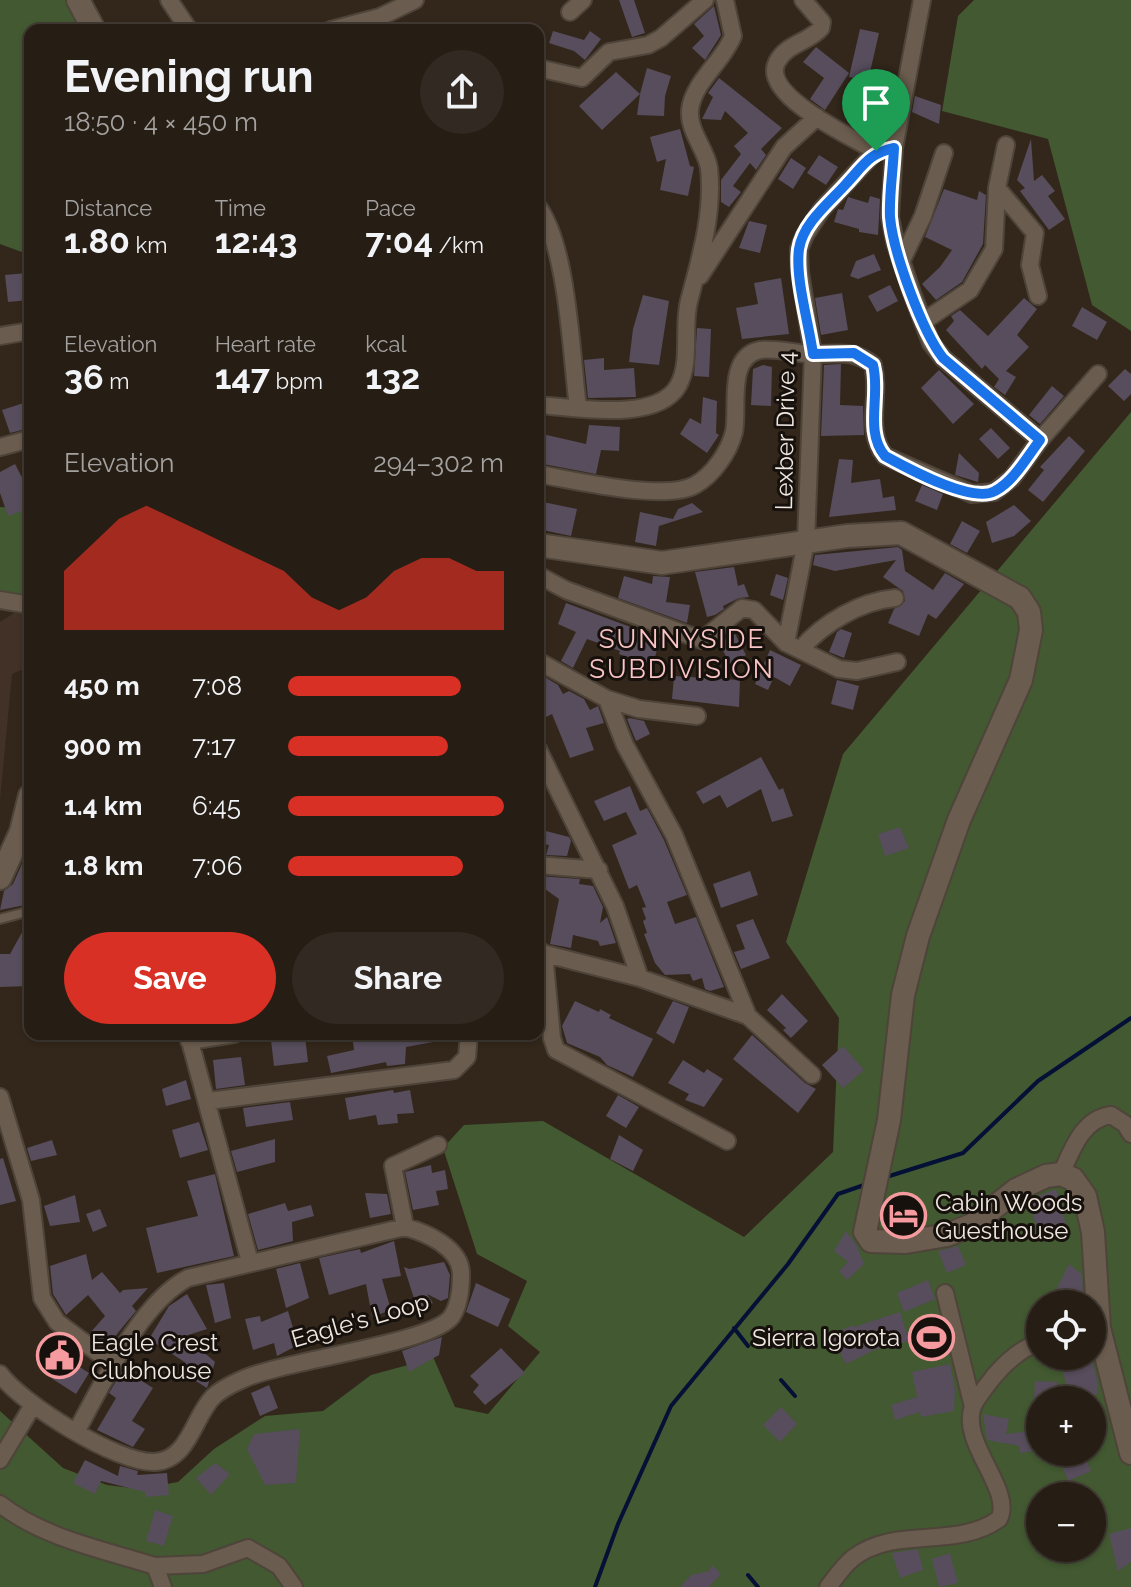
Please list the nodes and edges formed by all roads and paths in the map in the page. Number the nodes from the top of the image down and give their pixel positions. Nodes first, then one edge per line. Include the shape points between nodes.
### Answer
1 (78, 0) edge
2 (169, 0) edge
3 (415, 0) edge
4 (583, 0) edge
5 (705, 0) edge
6 (725, 0) edge
7 (803, 0) edge
8 (922, 0) edge
9 (570, 12) dead end
10 (91, 24) edge
11 (185, 24) edge
12 (354, 24) edge
13 (544, 69) edge
14 (817, 117) junction
15 (1006, 145) dead end
16 (894, 148) junction
17 (876, 151) junction
18 (944, 153) dead end
19 (997, 188) junction
20 (544, 215) edge
21 (902, 260) junction
22 (693, 285) junction
23 (1038, 296) dead end
24 (924, 321) junction
25 (24, 332) edge
26 (0, 336) edge
27 (813, 354) junction
28 (1098, 374) dead end
29 (544, 405) edge
30 (578, 407) junction
31 (1040, 440) junction
32 (24, 443) edge
33 (0, 447) edge
34 (544, 475) edge
35 (806, 542) junction
36 (544, 546) edge
37 (544, 578) edge
38 (895, 598) dead end
39 (0, 600) edge
40 (24, 604) edge
41 (793, 646) junction
42 (897, 662) dead end
43 (544, 664) edge
44 (607, 699) junction
45 (697, 716) dead end
46 (546, 783) edge
47 (24, 820) edge
48 (544, 865) edge
49 (599, 870) junction
50 (0, 878) edge
51 (24, 913) edge
52 (0, 919) edge
53 (544, 954) edge
54 (544, 976) edge
55 (640, 978) junction
56 (748, 1016) junction
57 (190, 1040) edge
58 (468, 1040) edge
59 (812, 1075) dead end
60 (0, 1097) edge
61 (208, 1101) junction
62 (1131, 1134) edge
63 (727, 1141) dead end
64 (438, 1145) dead end
65 (1061, 1174) junction
66 (405, 1227) junction
67 (250, 1262) junction
68 (1095, 1290) edge
69 (945, 1293) dead end
70 (1026, 1347) edge
71 (113, 1364) junction
72 (1106, 1364) edge
73 (0, 1374) edge
74 (33, 1405) junction
75 (973, 1407) junction
76 (76, 1432) junction
77 (1131, 1453) edge
78 (0, 1460) edge
79 (0, 1504) edge
80 (155, 1566) junction
81 (163, 1587) edge
82 (294, 1587) edge
83 (828, 1587) edge

1 - 10 main road
2 - 11 street
3 - 12 street
4 - 9 street
5 - 13 street via 661,38 609,52 582,78
6 - 22 street via 733,36 690,109 709,171 705,239
7 - 14 street via 822,22 821,28 791,47 774,71 788,96
8 - 16 street
14 - 17 street
14 - 22 street via 784,147
15 - 19 street
16 - 17 street
16 - 21 street via 890,217
17 - 27 street, Lexber Drive 4 via 822,209 799,249
18 - 21 street
19 - 23 street via 1035,233 1030,265
19 - 24 street via 994,249 970,290
20 - 30 street via 558,249
21 - 24 street
22 - 30 street via 685,359 678,385 669,395 637,410
24 - 31 street via 943,358
25 - 26 street
27 - 31 street via 864,357 873,365 877,382 876,445 911,470 972,494 994,492 1012,478
27 - 34 street via 761,350 742,363 727,449 710,474 684,490 618,487
27 - 35 street, Lexber Drive 4
28 - 31 street
29 - 30 street
32 - 33 street
35 - 36 main road via 662,563
35 - 41 street, Lexber Drive 4
35 - 65 main road via 901,533 1020,598 1031,630 1021,680 959,820 918,936 903,995 889,1120 864,1227 867,1237 906,1242 947,1235 972,1225 1016,1190
37 - 41 street via 702,640 748,608
38 - 41 street via 864,604
39 - 40 street
41 - 42 street via 839,669 857,671
43 - 44 street
44 - 45 street
44 - 56 street via 625,745 674,835
46 - 49 street
47 - 50 main road
48 - 49 street
49 - 55 street
51 - 52 lane
53 - 55 street
54 - 63 street via 556,1050
55 - 56 street
56 - 59 street
57 - 61 street
58 - 61 street via 467,1057 454,1070
60 - 71 street via 31,1200 42,1298 57,1322
61 - 67 street
62 - 65 street via 1111,1115 1099,1117 1086,1127
64 - 66 street via 393,1166
65 - 68 main road via 1073,1179 1085,1196 1093,1232
66 - 67 street
66 - 76 street, Eagle's Loop via 423,1232 456,1256 461,1291 444,1323 241,1380 213,1397 188,1439 160,1462 137,1462
67 - 71 street via 173,1286
69 - 75 street
70 - 75 street via 1003,1365
71 - 76 street
72 - 77 main road
73 - 74 street
74 - 76 street
74 - 78 street
75 - 83 street via 972,1430 1002,1504 999,1519 961,1534 871,1547 844,1566
79 - 80 street via 16,1517 70,1539
80 - 81 street
80 - 82 street via 203,1564 248,1548 279,1566

